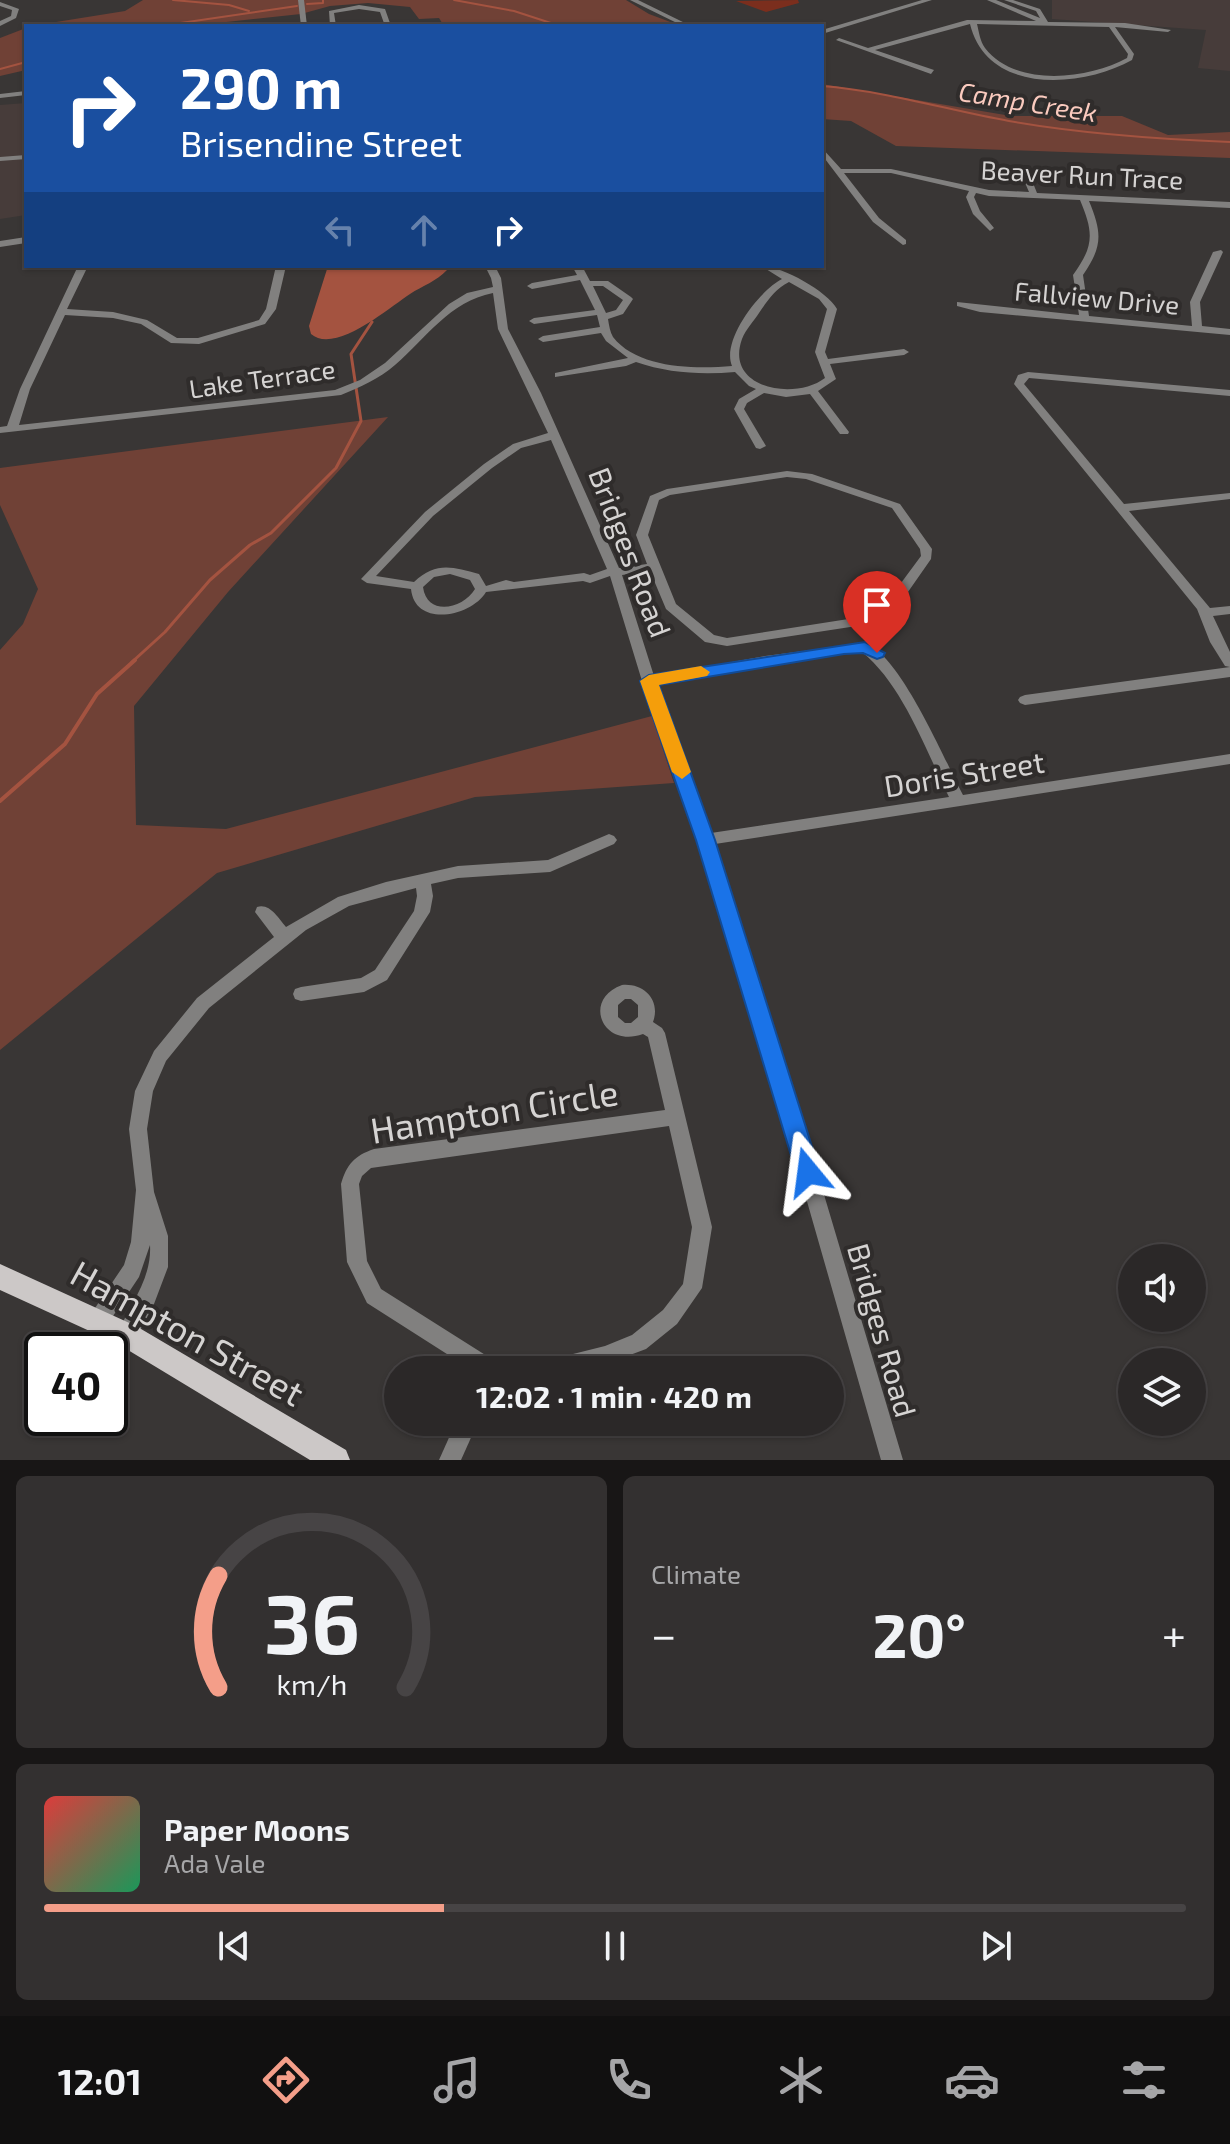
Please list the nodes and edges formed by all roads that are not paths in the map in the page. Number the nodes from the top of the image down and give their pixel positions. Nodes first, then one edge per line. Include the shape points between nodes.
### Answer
1 (301, 0) edge
2 (633, 0) edge
3 (929, 0) edge
4 (990, 0) edge
5 (1007, 0) edge
6 (0, 4) edge
7 (1040, 20) junction
8 (973, 22) junction
9 (0, 24) edge
10 (304, 24) edge
11 (333, 24) edge
12 (387, 24) edge
13 (684, 24) edge
14 (1112, 27) junction
15 (1168, 30) dead end
16 (824, 31) edge
17 (839, 40) dead end
18 (868, 50) junction
19 (931, 72) dead end
20 (24, 93) edge
21 (0, 96) edge
22 (824, 152) edge
23 (24, 157) edge
24 (0, 159) edge
25 (839, 171) junction
26 (1027, 178) dead end
27 (973, 191) junction
28 (1034, 195) junction
29 (1084, 199) junction
30 (1230, 205) edge
31 (990, 228) dead end
32 (24, 240) edge
33 (903, 242) dead end
34 (0, 244) edge
35 (1218, 252) dead end
36 (82, 268) edge
37 (281, 268) edge
38 (491, 268) edge
39 (578, 268) edge
40 (769, 268) edge
41 (585, 280) junction
42 (787, 280) junction
43 (532, 286) dead end
44 (498, 289) junction
45 (960, 304) dead end
46 (63, 312) junction
47 (601, 315) junction
48 (1084, 318) junction
49 (534, 321) dead end
50 (1197, 328) junction
51 (605, 329) junction
52 (1230, 332) edge
53 (543, 339) dead end
54 (904, 352) dead end
55 (637, 357) junction
56 (825, 362) junction
57 (739, 368) junction
58 (559, 375) dead end
59 (811, 389) junction
60 (761, 390) junction
61 (1230, 393) edge
62 (12, 428) junction
63 (0, 430) edge
64 (844, 432) dead end
65 (555, 435) junction
66 (760, 446) dead end
67 (1230, 496) edge
68 (1121, 508) junction
69 (654, 567) junction
70 (611, 573) junction
71 (417, 586) junction
72 (485, 589) junction
73 (1230, 610) edge
74 (1205, 613) junction
75 (1230, 663) edge
76 (1230, 672) edge
77 (649, 681) junction
78 (1025, 700) dead end
79 (1230, 759) edge
80 (958, 800) junction
81 (609, 840) dead end
82 (706, 840) junction
83 (422, 880) junction
84 (263, 912) dead end
85 (284, 937) junction
86 (301, 994) dead end
87 (643, 1025) dead end
88 (676, 1117) junction
89 (145, 1190) junction
90 (0, 1277) edge
91 (98, 1321) junction
92 (121, 1332) edge
93 (128, 1333) edge
94 (128, 1336) edge
95 (469, 1356) edge
96 (605, 1356) edge
97 (461, 1436) edge
98 (336, 1460) edge
99 (450, 1460) edge
100 (892, 1460) edge

1 - 10 street
2 - 13 street
3 - 16 street
4 - 7 street
5 - 7 street via 1035,9
6 - 9 street via 16,9 14,17
7 - 8 street
7 - 14 street
8 - 14 street via 981,48 996,60 1025,73 1058,77 1093,74 1130,59
8 - 18 street
11 - 12 street via 332,12 362,7 383,10
14 - 15 street
17 - 18 street
18 - 19 street
20 - 21 street
22 - 25 street
23 - 24 street
25 - 27 street, Beaver Run Trace via 902,172
25 - 33 street via 876,220
26 - 28 street
27 - 28 street, Beaver Run Trace
27 - 31 street via 972,204
28 - 29 street, Beaver Run Trace
29 - 30 street, Beaver Run Trace
29 - 48 street via 1096,238 1096,250 1078,275
32 - 34 street
35 - 50 street via 1195,302
36 - 46 street
37 - 46 street via 271,309 262,322 199,341 175,341 144,322 113,315
38 - 44 street, Bridges Road
39 - 41 street
40 - 42 street
41 - 43 street
41 - 47 street
41 - 47 street via 605,283 628,299 620,312
42 - 56 street via 820,293 831,304 820,352
42 - 57 street via 771,288 737,339
44 - 62 street, Lake Terrace via 470,295 452,306 389,365 337,393
44 - 65 street, Bridges Road via 503,329
45 - 48 street, Fallview Drive
46 - 62 street
47 - 49 street
47 - 51 street
48 - 50 street, Fallview Drive
50 - 52 street, Fallview Drive
51 - 53 street
51 - 55 street via 613,342
54 - 56 street
55 - 57 street via 674,368
55 - 58 street
56 - 59 street via 831,379
57 - 60 street
59 - 60 street via 776,394
59 - 64 street
60 - 66 street via 739,409
61 - 68 street via 1022,377 1019,384
62 - 63 street, Lake Terrace
65 - 70 street, Bridges Road
65 - 71 street via 517,446 488,466 429,514 367,579
67 - 68 street
68 - 74 street
69 - 69 street via 642,531 656,496 792,474 896,506 927,553 878,619 722,642 710,639 672,609
69 - 70 street
70 - 72 street
70 - 77 street, Bridges Road
71 - 72 street via 430,574 450,570 469,573
71 - 72 street via 417,598 441,611 473,603
73 - 74 street
74 - 75 street
76 - 78 street
77 - 80 street via 865,647 877,653 898,686
77 - 82 street, Bridges Road
79 - 80 street, Doris Street
80 - 82 street, Doris Street
81 - 83 street via 550,866 479,869
82 - 100 street, Bridges Road
83 - 85 street via 344,901
83 - 86 street via 422,912 381,975 364,985
84 - 85 street
85 - 89 street via 203,1003 150,1074 139,1109
87 - 88 street via 656,1033
88 - 95 street, Hampton Circle via 362,1161 350,1184 357,1262 374,1296
88 - 96 street via 702,1227 692,1288 670,1317 639,1342
89 - 91 street via 138,1256
89 - 93 street via 162,1253 154,1283
90 - 91 main road, Hampton Street
91 - 92 main road, Hampton Street
94 - 98 main road, Hampton Street
97 - 99 street

